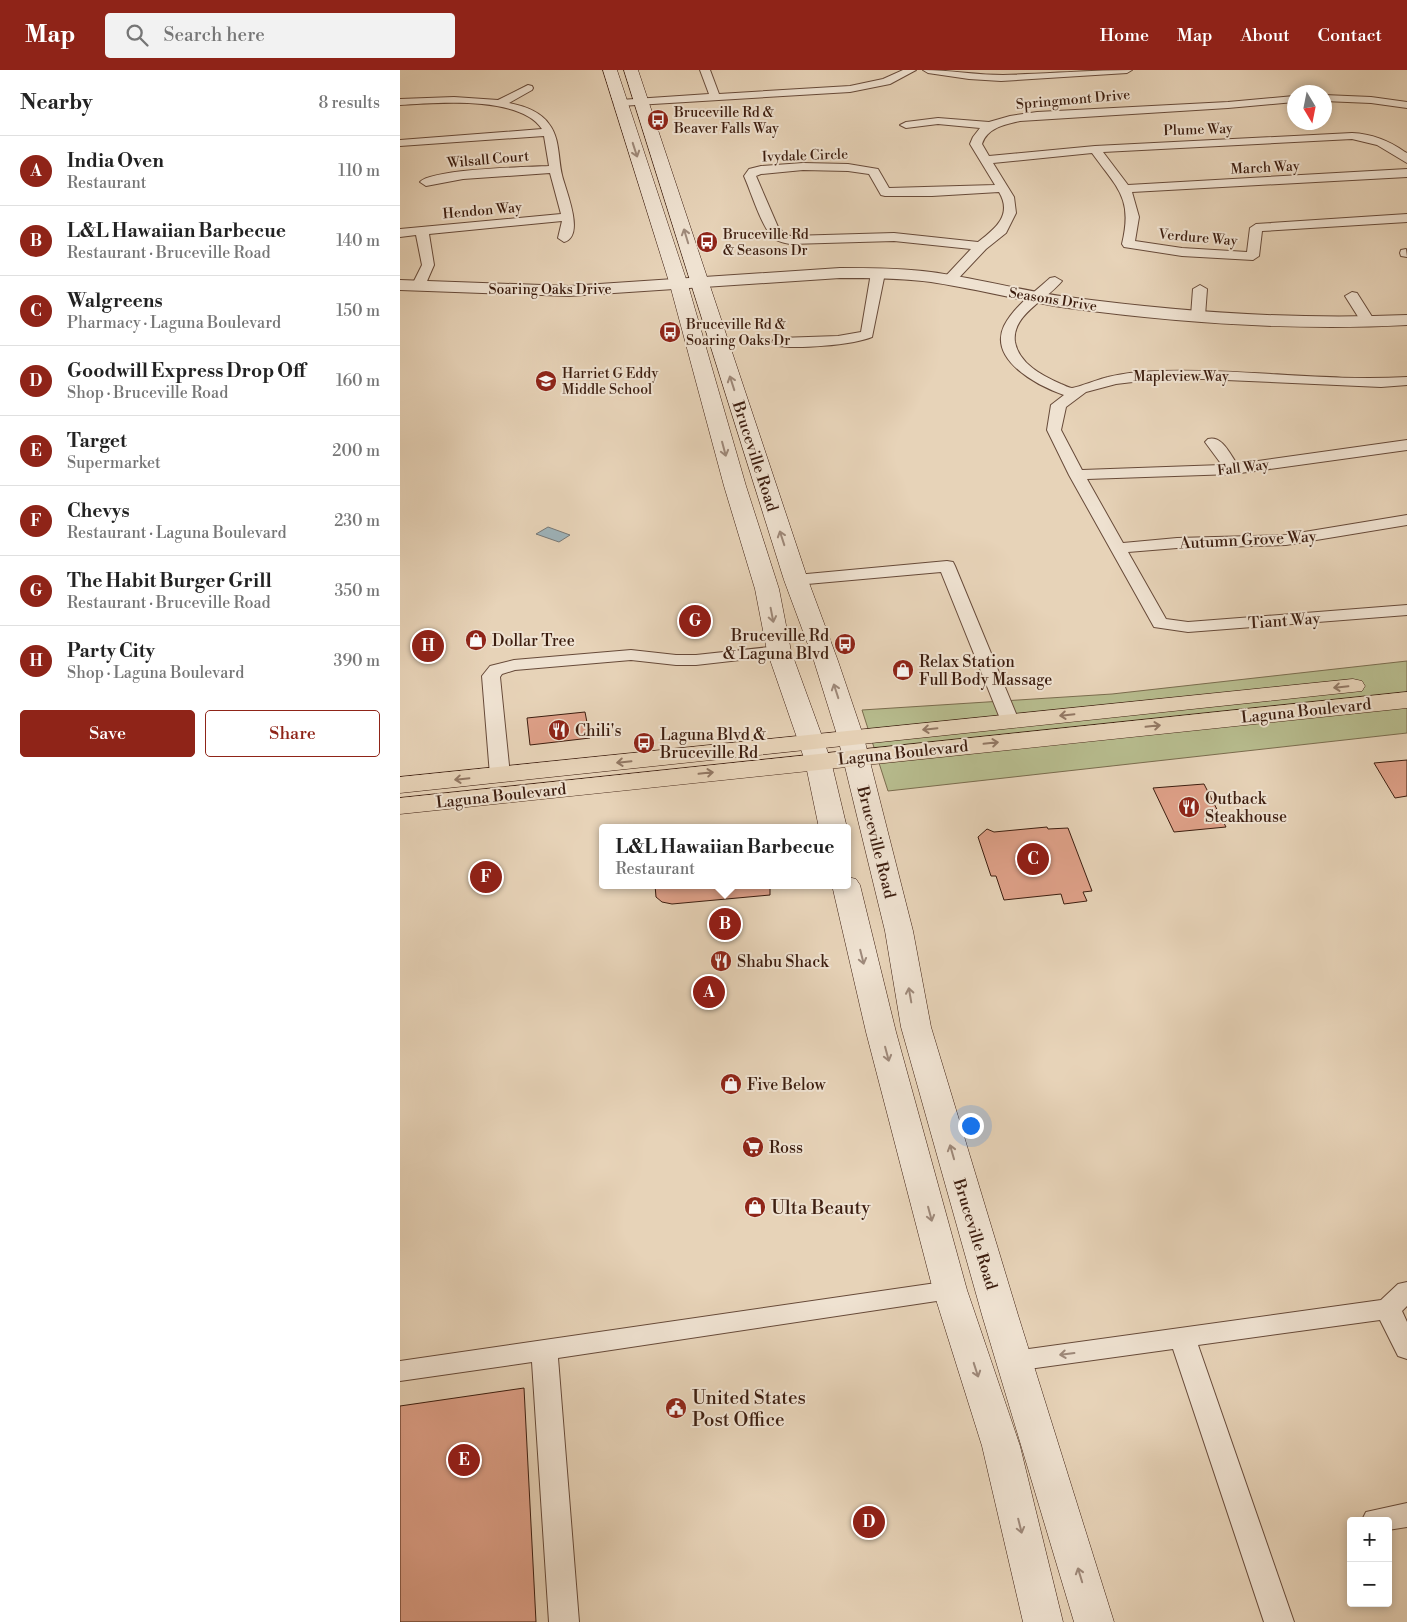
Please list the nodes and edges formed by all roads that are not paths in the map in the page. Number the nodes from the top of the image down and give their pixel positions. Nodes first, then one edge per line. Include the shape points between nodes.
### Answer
1 (610, 70) edge
2 (631, 70) edge
3 (705, 70) edge
4 (911, 70) edge
5 (928, 70) edge
6 (1127, 70) edge
7 (528, 88) dead end
8 (716, 97) junction
9 (1332, 98) edge
10 (1287, 100) edge
11 (400, 102) edge
12 (640, 102) junction
13 (620, 103) junction
14 (499, 104) junction
15 (1407, 105) edge
16 (906, 125) dead end
17 (991, 126) junction
18 (549, 132) junction
19 (400, 143) edge
20 (1095, 149) junction
21 (1407, 159) edge
22 (984, 160) junction
23 (554, 168) junction
24 (1407, 174) edge
25 (426, 182) dead end
26 (1002, 188) junction
27 (1124, 189) junction
28 (567, 217) junction
29 (1407, 218) edge
30 (422, 231) junction
31 (400, 233) edge
32 (564, 238) dead end
33 (981, 246) junction
34 (878, 273) junction
35 (949, 280) junction
36 (1055, 281) dead end
37 (689, 284) junction
38 (400, 285) edge
39 (419, 285) junction
40 (1200, 288) dead end
41 (1352, 296) dead end
42 (1037, 298) junction
43 (1198, 316) junction
44 (1407, 320) edge
45 (1369, 323) junction
46 (779, 342) dead end
47 (1407, 381) edge
48 (1073, 393) junction
49 (1213, 442) dead end
50 (1407, 445) edge
51 (1233, 469) junction
52 (1077, 475) junction
53 (1407, 520) edge
54 (1118, 548) junction
55 (796, 580) junction
56 (1407, 610) edge
57 (1160, 624) joint
58 (779, 652) junction
59 (1407, 680) edge
60 (1407, 700) edge
61 (1010, 721) junction
62 (853, 747) junction
63 (815, 751) junction
64 (500, 775) junction
65 (400, 785) edge
66 (400, 806) edge
67 (832, 824) edge
68 (847, 889) edge
69 (950, 1290) junction
70 (1407, 1291) edge
71 (1388, 1309) junction
72 (1183, 1339) junction
73 (544, 1349) junction
74 (1407, 1349) edge
75 (1014, 1361) junction
76 (400, 1371) edge
77 (1056, 1496) junction
78 (1407, 1515) edge
79 (1392, 1517) edge
80 (564, 1622) edge
81 (1043, 1622) edge
82 (1094, 1622) edge
83 (1279, 1622) edge

1 - 13 main road, Bruceville Road
2 - 12 main road, Bruceville Road
3 - 8 street
4 - 8 street via 886,82 860,88
5 - 6 street via 1000,78
7 - 14 street
8 - 12 street
9 - 15 street
10 - 17 street, Springmont Drive via 1037,115
11 - 14 street via 452,100
12 - 13 street
37 -> 12 main road, Bruceville Road via 676,206
13 -> 37 main road, Bruceville Road
14 - 18 street via 531,114
16 - 17 street via 938,121
17 - 22 street via 976,140
18 - 19 street
18 - 23 street
20 - 21 street, Plume Way via 1366,137 1384,143
20 - 22 street, Plume Way
20 - 27 street, Verdure Way
22 - 26 street
23 - 25 street, Wilsall Court via 463,175
23 - 28 street
24 - 27 street, March Way
26 - 33 street via 1010,205 1007,221 1002,230
26 - 33 street, Ivydale Circle via 885,192 874,172 844,167 760,170 750,176 776,235 781,238 894,237
27 - 29 street, Verdure Way via 1133,216 1128,244 1189,253 1253,256 1256,228
28 - 30 street, Hendon Way
28 - 32 street
30 - 31 street, Hendon Way
30 - 39 street via 428,265
33 - 35 street
34 - 35 street, Seasons Drive
34 - 37 street, Seasons Drive
34 - 46 street via 867,334 848,339
35 - 42 street, Seasons Drive
36 - 42 street
37 - 39 street, Soaring Oaks Drive via 560,291
55 -> 37 main road, Bruceville Road
37 -> 58 main road, Bruceville Road via 734,486 767,589
38 - 39 street, Soaring Oaks Drive
40 - 43 street
41 - 45 street
42 - 43 street, Seasons Drive
42 - 48 street via 1010,328 1011,352 1033,374 1050,385
43 - 45 street, Seasons Drive
44 - 45 street, Seasons Drive
47 - 48 street, Mapleview Way via 1357,383 1151,374 1111,379
48 - 52 street, Mapleview Way via 1056,410 1053,423
49 - 51 street
50 - 51 street, Fall Way
51 - 52 street, Fall Way
52 - 54 street, Mapleview Way
53 - 54 street, Autumn Grove Way via 1286,540
54 - 57 street, Mapleview Way
55 - 61 street via 947,566
62 -> 55 main road, Bruceville Road
56 - 57 street, Tiant Way via 1198,626
58 - 63 main road, Bruceville Road
58 - 64 street via 685,660 631,655 514,665 496,670 491,676
59 -> 61 main road, Laguna Boulevard
62 -> 60 main road, Laguna Boulevard
61 -> 62 main road, Laguna Boulevard
62 - 63 main road, Laguna Boulevard
75 -> 62 main road, Bruceville Road via 916,1027 899,931
63 -> 64 main road, Laguna Boulevard
66 -> 63 main road, Laguna Boulevard
63 - 67 main road, Bruceville Road
64 -> 65 main road, Laguna Boulevard
68 -> 69 main road via 881,1032
69 - 73 street
69 - 77 main road via 972,1299 980,1310 1029,1458
69 -> 81 main road via 1001,1446
70 - 71 street
71 - 72 street
71 - 74 street
72 -> 75 street
72 - 83 street
73 - 76 street
73 - 80 street
75 - 77 main road, Bruceville Road
82 -> 77 main road, Bruceville Road
78 - 79 street

